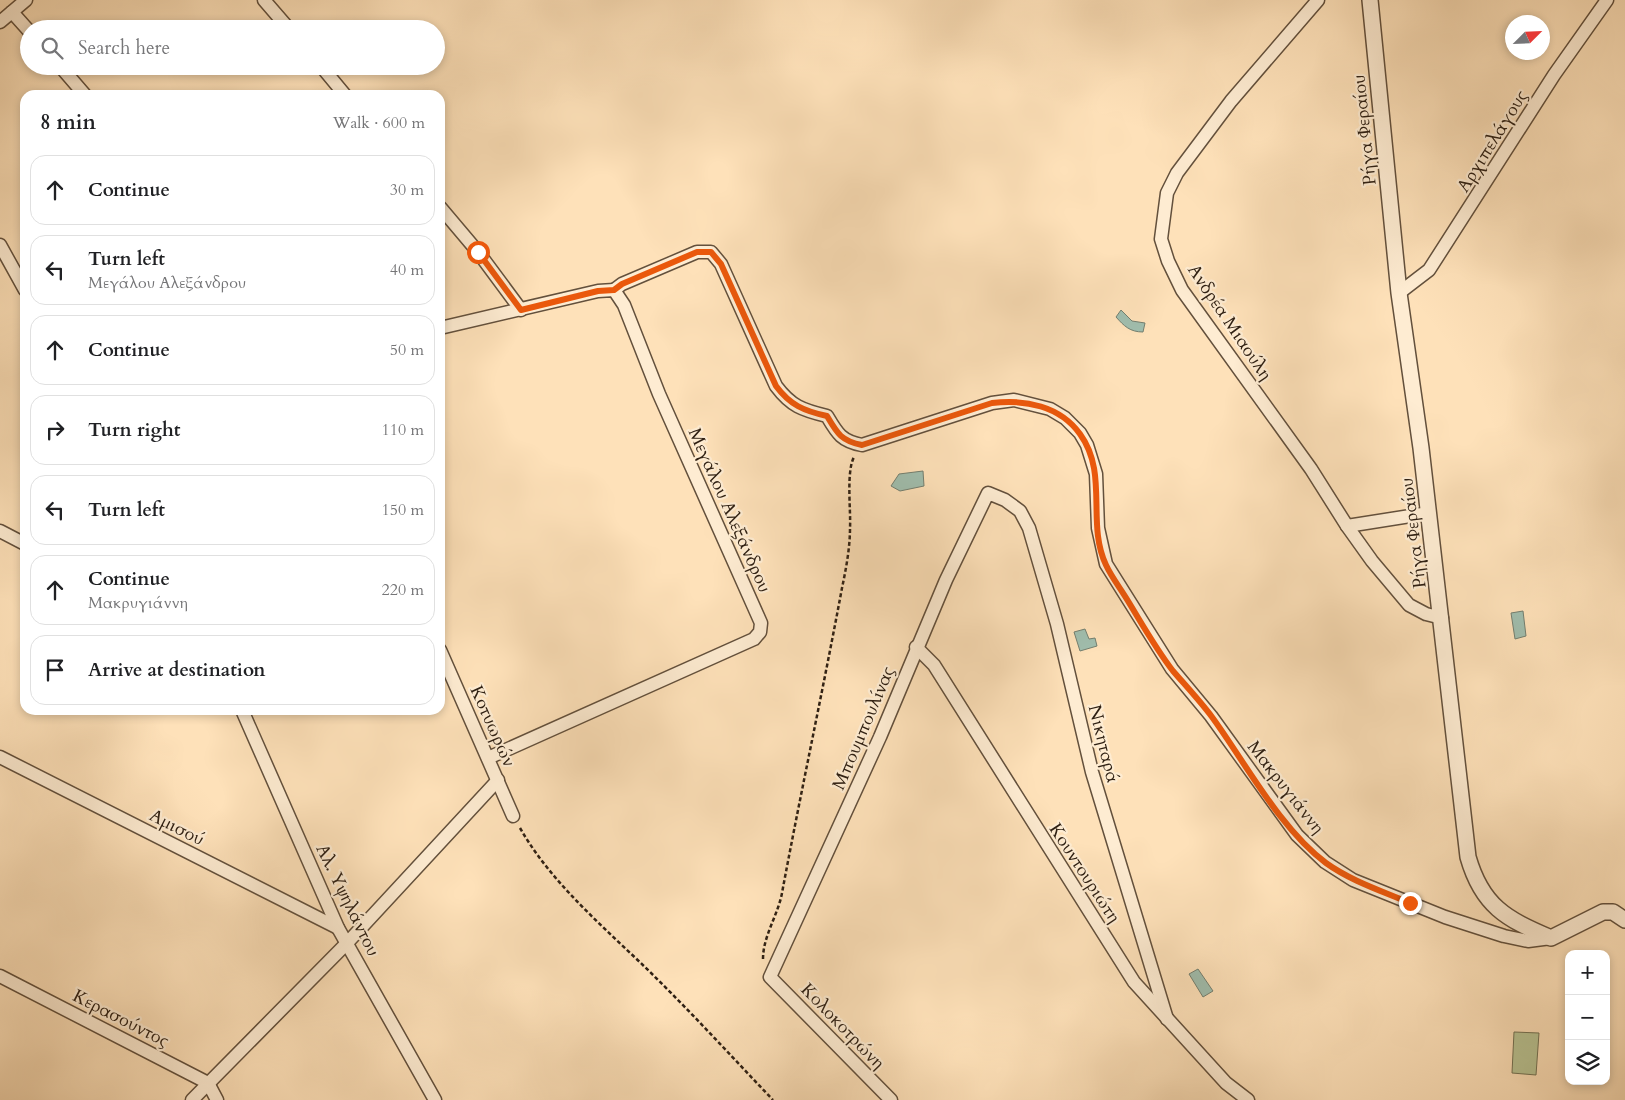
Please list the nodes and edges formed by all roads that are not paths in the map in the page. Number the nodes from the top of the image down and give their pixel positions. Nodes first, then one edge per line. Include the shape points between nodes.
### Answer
1 (26, 0) edge
2 (264, 0) edge
3 (1318, 0) edge
4 (1370, 0) edge
5 (1607, 0) edge
6 (12, 12) junction
7 (281, 20) edge
8 (20, 21) edge
9 (0, 22) edge
10 (68, 75) edge
11 (328, 75) edge
12 (81, 90) edge
13 (341, 90) edge
14 (445, 213) edge
15 (0, 245) edge
16 (20, 281) edge
17 (614, 290) junction
18 (1399, 294) junction
19 (521, 310) junction
20 (445, 327) edge
21 (988, 493) joint
22 (1429, 513) junction
23 (1347, 526) junction
24 (0, 531) edge
25 (20, 541) edge
26 (1442, 618) junction
27 (916, 648) junction
28 (445, 661) edge
29 (244, 715) edge
30 (0, 757) edge
31 (488, 758) junction
32 (498, 780) junction
33 (513, 816) road end
34 (1625, 920) edge
35 (338, 928) junction
36 (1551, 938) junction
37 (348, 942) junction
38 (0, 976) edge
39 (770, 977) joint
40 (1167, 1019) junction
41 (208, 1083) junction
42 (192, 1100) edge
43 (217, 1100) edge
44 (435, 1100) edge
45 (891, 1100) edge
46 (1248, 1100) edge

1 - 6 street
2 - 7 street
3 - 23 street, Ανδρέα Μιαούλη via 1231,101 1177,173 1167,193 1161,239 1182,290 1311,469
4 - 18 street, Ρήγα Φεραίου
5 - 18 street, Αρχιπελάγους via 1554,75 1429,270
6 - 8 street
6 - 9 street
10 - 12 street
11 - 13 street
14 - 19 street
15 - 16 street
17 - 19 street
17 - 31 street, Μεγάλου Αλεξάνδρου via 624,305 659,394 761,623 760,632 754,639
17 - 36 street, Μακρυγιάννη via 697,252 711,252 721,264 776,386 787,400 799,408 827,416 836,433 849,443 862,445 992,403 1014,400 1050,409 1065,418 1087,445 1096,474 1098,528 1106,564 1172,669 1211,716 1297,835 1325,862 1353,880 1504,936 1528,941
18 - 22 street, Ρήγα Φεραίου
19 - 20 street
21 - 27 street, Μπουμπουλίνας
21 - 40 street, Νικηταρά via 1020,511 1029,528 1057,624 1092,772
22 - 23 street
22 - 26 street, Ρήγα Φεραίου
23 - 26 street, Ανδρέα Μιαούλη via 1409,605
24 - 25 street
26 - 36 street, Ρήγα Φεραίου via 1472,871 1480,891 1499,910
27 - 39 street, Μπουμπουλίνας via 880,736
27 - 40 street, Κουντουριώτη via 934,665 1134,982
28 - 31 street, Κοτυωρών
29 - 35 street, Αλ. Υψηλάντου
30 - 35 street, Αμισού
31 - 32 street, Κοτυωρών
32 - 33 street, Κοτυωρών
32 - 37 street
34 - 36 street via 1613,912 1603,912
35 - 37 street, Αλ. Υψηλάντου
37 - 41 street
37 - 44 street, Αλ. Υψηλάντου
38 - 41 street, Κερασούντος
39 - 45 street, Κολοκοτρώνη
40 - 46 street, Κουντουριώτη via 1226,1083
41 - 42 street
41 - 43 street

